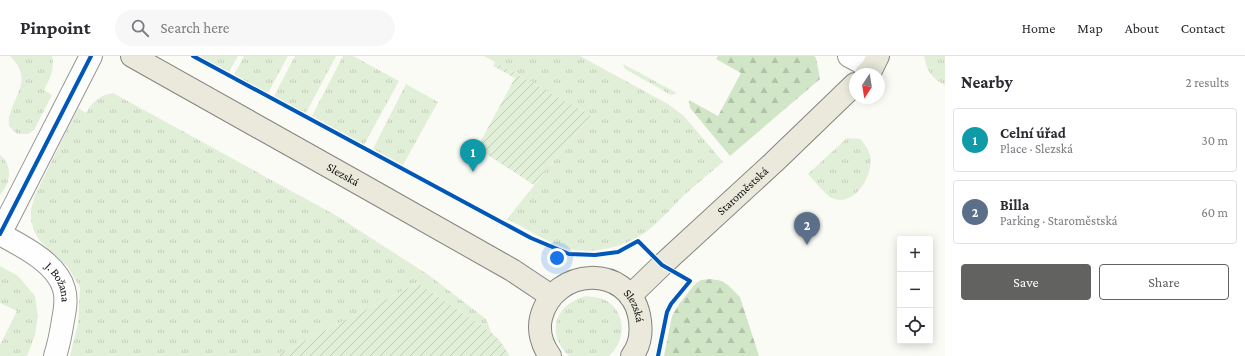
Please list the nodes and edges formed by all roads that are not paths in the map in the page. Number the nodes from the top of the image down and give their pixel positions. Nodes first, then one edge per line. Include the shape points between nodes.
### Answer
1 (91, 56) edge
2 (132, 56) edge
3 (849, 56) edge
4 (872, 66) edge
5 (849, 90) edge
6 (0, 234) edge
7 (551, 296) junction
8 (630, 296) junction
9 (55, 356) edge
10 (550, 356) edge
11 (632, 356) edge

1 - 6 street
2 - 7 main road, Slezská via 512,270
3 - 4 street
5 - 8 main road, Staroměstská
6 - 9 street, J. Božana via 36,254 58,276 64,288 65,311
7 - 8 main road, Slezská via 562,286 576,280 591,278 619,286
7 - 10 main road, Slezská via 540,323 541,338
8 - 11 main road, Slezská via 638,310 641,324 640,340

